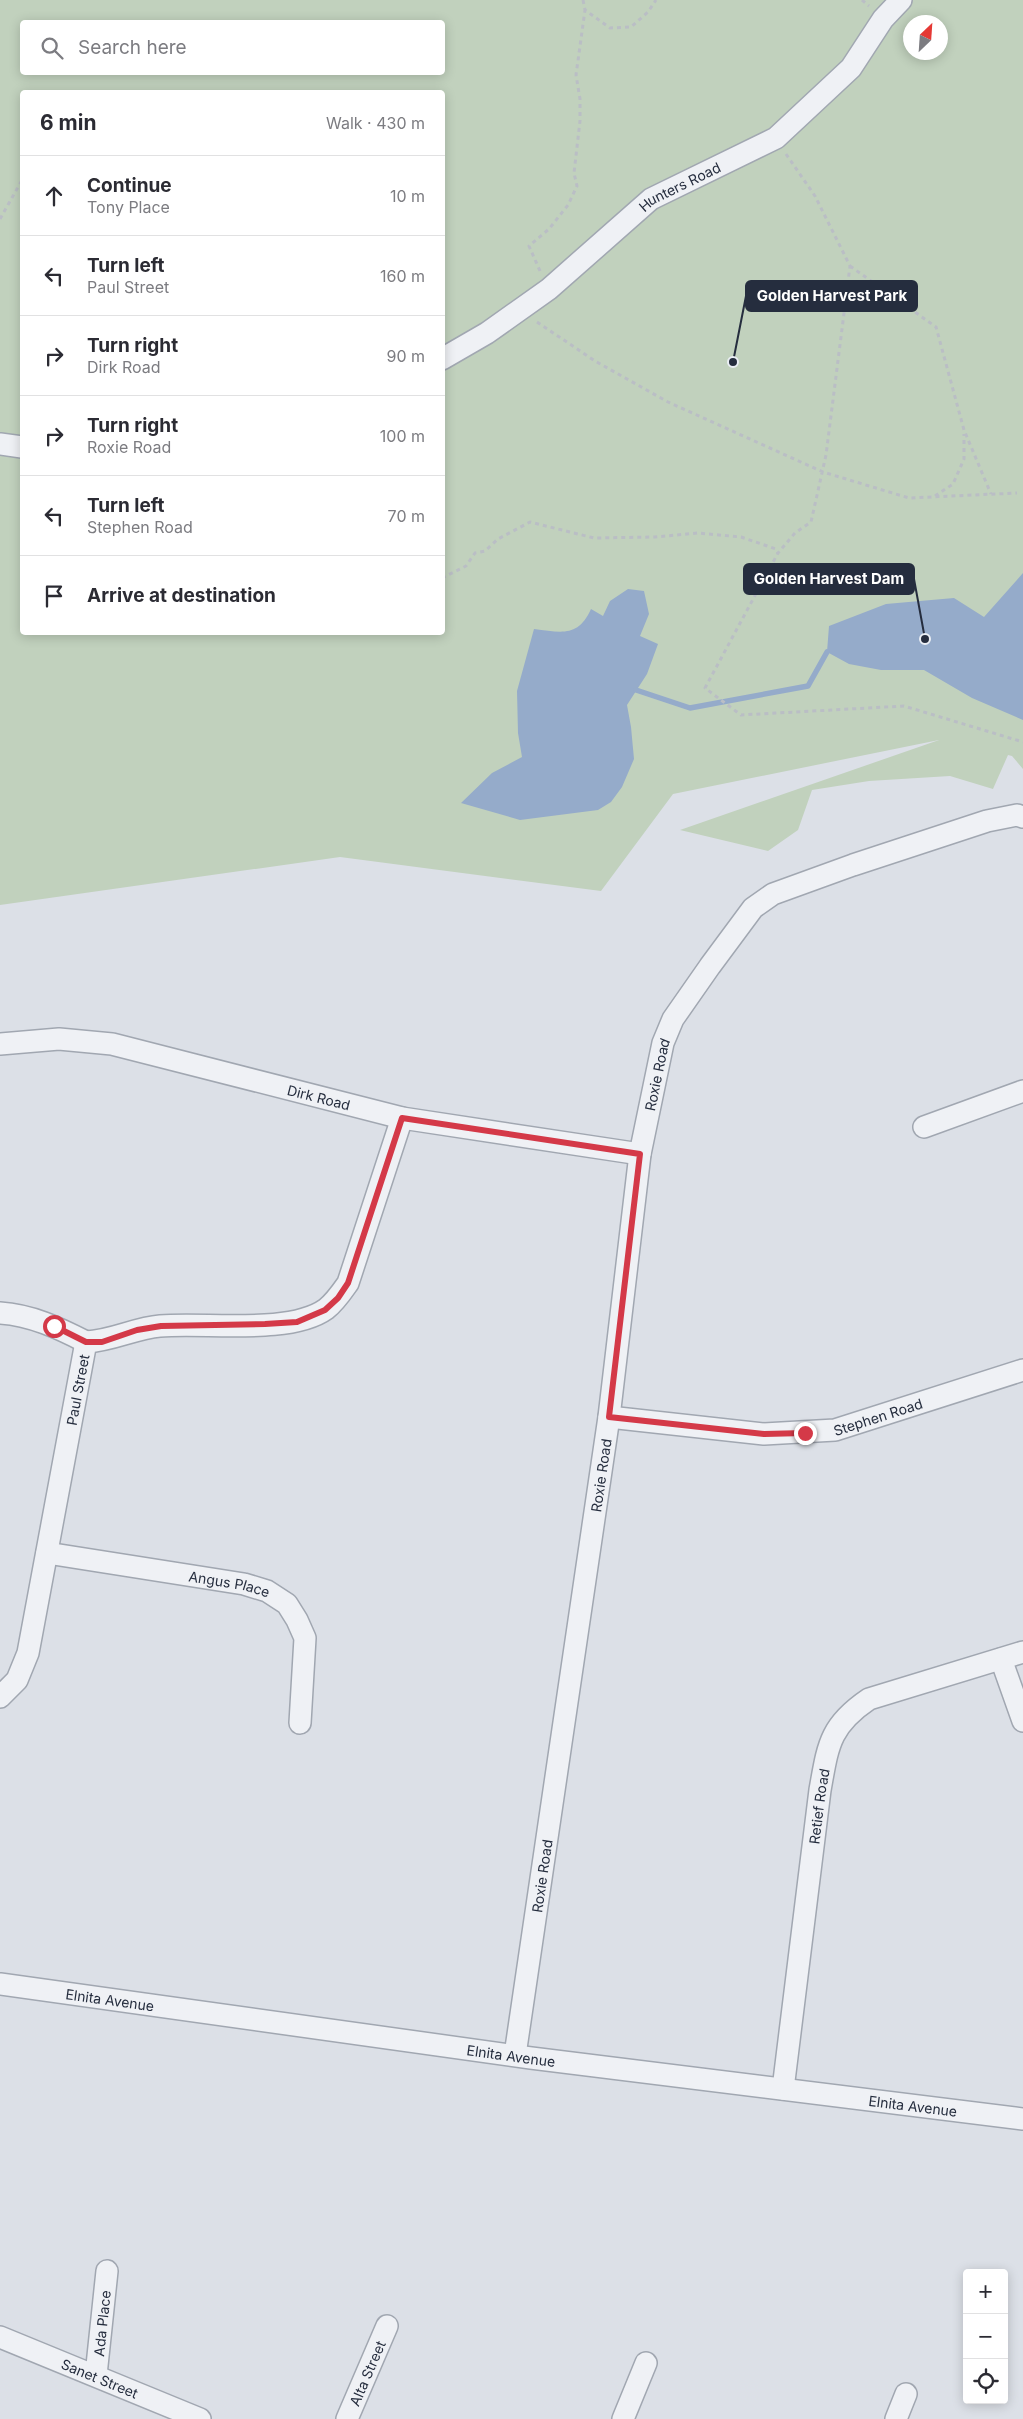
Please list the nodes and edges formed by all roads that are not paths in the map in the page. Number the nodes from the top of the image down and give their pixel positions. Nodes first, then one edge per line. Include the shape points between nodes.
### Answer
1 (901, 0) edge
2 (445, 357) edge
3 (0, 444) edge
4 (20, 447) edge
5 (1023, 817) edge
6 (0, 1044) edge
7 (1023, 1091) edge
8 (402, 1118) junction
9 (924, 1127) dead end
10 (640, 1154) junction
11 (0, 1313) edge
12 (86, 1342) junction
13 (1023, 1370) edge
14 (609, 1417) junction
15 (47, 1553) junction
16 (1023, 1652) edge
17 (1001, 1659) junction
18 (0, 1697) edge
19 (1023, 1721) edge
20 (300, 1723) dead end
21 (0, 1984) edge
22 (514, 2055) junction
23 (783, 2089) junction
24 (1023, 2119) edge
25 (107, 2271) dead end
26 (387, 2326) dead end
27 (0, 2337) edge
28 (646, 2363) dead end
29 (96, 2375) junction
30 (906, 2394) dead end
31 (200, 2419) edge
32 (347, 2419) edge
33 (623, 2419) edge
34 (896, 2419) edge

1 - 2 street, Hunters Road via 883,19 851,68 776,138 652,199 549,289 487,333
3 - 4 street
5 - 10 street, Roxie Road via 1017,815 987,821 853,864 772,894 753,908 673,1019 663,1043
6 - 8 street, Dirk Road via 59,1039 112,1044
7 - 9 street
8 - 10 street, Dirk Road
8 - 12 street, Paul Street via 348,1283 325,1310 297,1322 161,1326 102,1342
10 - 14 street, Roxie Road
11 - 12 street via 54,1326
12 - 15 street, Paul Street
13 - 14 street, Stephen Road via 835,1430 764,1434
14 - 22 street, Roxie Road
15 - 18 street, Paul Street via 28,1653 17,1680
15 - 20 street, Angus Place via 244,1584 287,1604 305,1638
16 - 17 street, Retief Road
17 - 19 street
17 - 23 street, Retief Road via 869,1699 850,1712 836,1729 827,1749 820,1790
21 - 22 street, Elnita Avenue
22 - 23 street, Elnita Avenue
23 - 24 street, Elnita Avenue
25 - 29 street, Ada Place
26 - 32 street, Alta Street
27 - 29 street, Sanet Street
28 - 33 street
29 - 31 street, Sanet Street
30 - 34 street

